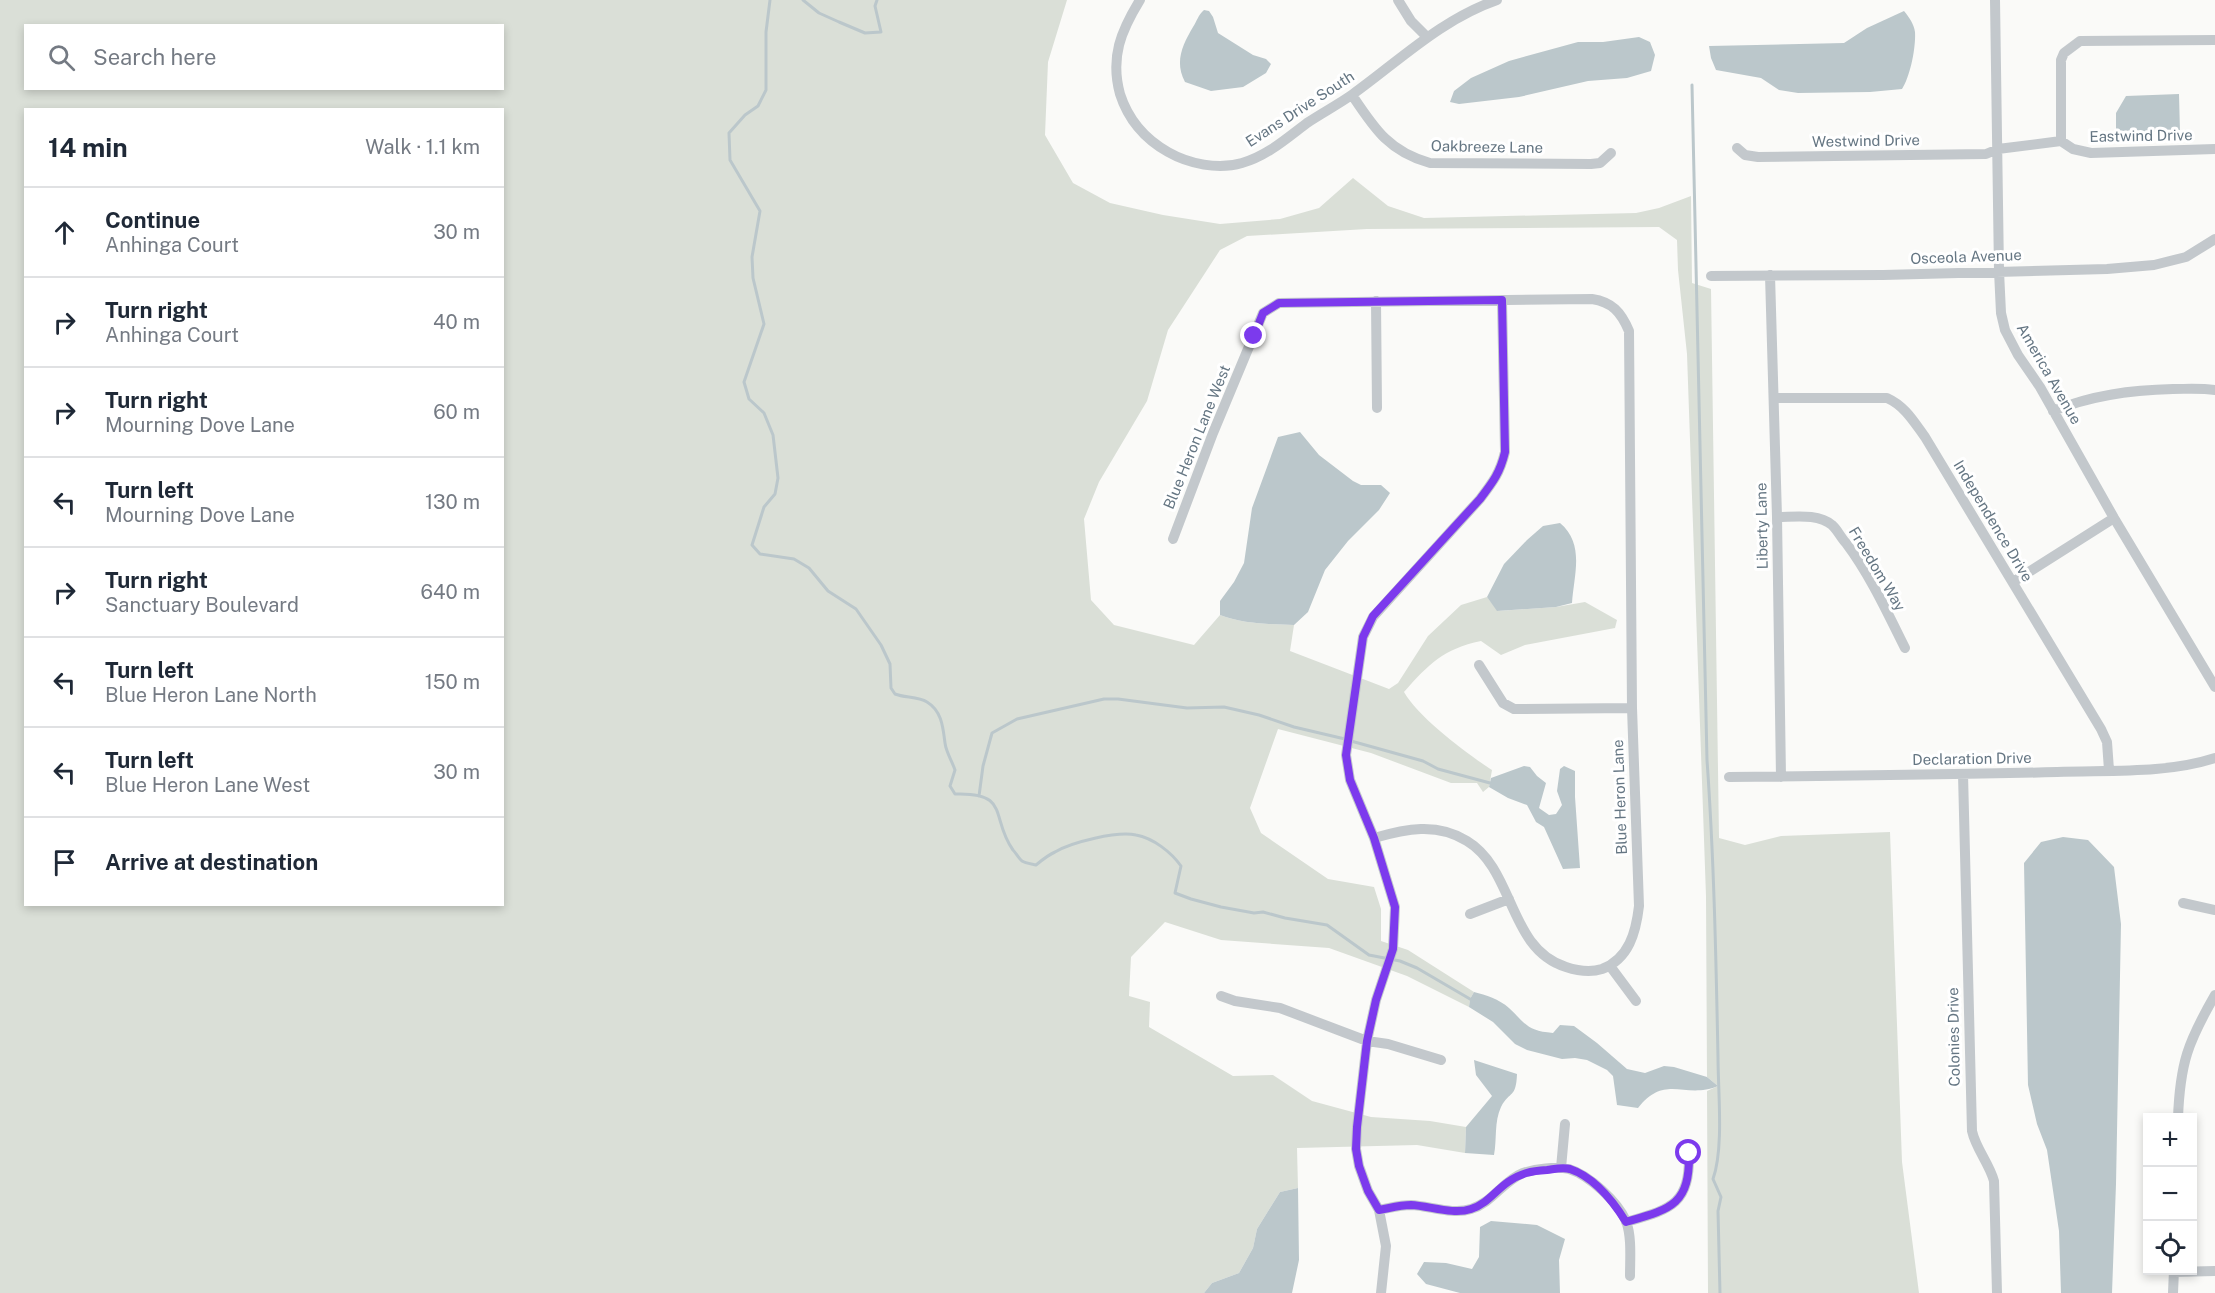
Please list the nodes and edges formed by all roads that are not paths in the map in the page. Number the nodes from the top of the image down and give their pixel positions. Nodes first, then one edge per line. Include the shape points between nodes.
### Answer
1 (1140, 0) edge
2 (1398, 0) edge
3 (1497, 0) edge
4 (1995, 0) edge
5 (1427, 38) junction
6 (2215, 40) edge
7 (1352, 95) junction
8 (2061, 141) junction
9 (1737, 148) dead end
10 (1998, 149) junction
11 (2215, 149) edge
12 (1611, 153) dead end
13 (2215, 239) edge
14 (1999, 271) junction
15 (1770, 275) junction
16 (1712, 276) dead end
17 (1502, 300) junction
18 (1376, 301) junction
19 (2215, 390) edge
20 (1774, 398) junction
21 (1377, 408) dead end
22 (2053, 411) junction
23 (1777, 517) junction
24 (2114, 518) junction
25 (1173, 539) dead end
26 (2013, 582) junction
27 (1905, 648) dead end
28 (1479, 665) dead end
29 (2211, 672) edge
30 (2215, 687) edge
31 (1632, 708) junction
32 (2215, 758) edge
33 (2109, 770) junction
34 (1963, 774) junction
35 (1729, 777) dead end
36 (1781, 777) junction
37 (1374, 838) junction
38 (1509, 899) junction
39 (2183, 903) dead end
40 (2215, 910) edge
41 (1470, 914) dead end
42 (1610, 966) junction
43 (1221, 996) dead end
44 (2215, 996) edge
45 (1636, 1001) dead end
46 (1367, 1041) junction
47 (1441, 1060) dead end
48 (2178, 1113) edge
49 (1565, 1124) dead end
50 (1689, 1153) dead end
51 (1561, 1168) junction
52 (1379, 1210) junction
53 (1626, 1222) junction
54 (2197, 1271) edge
55 (2215, 1271) edge
56 (2174, 1275) edge
57 (1630, 1276) dead end
58 (1381, 1293) edge
59 (1997, 1293) edge
60 (2173, 1293) edge

1 - 7 street, Evans Drive South via 1120,38 1116,59 1118,86 1124,105 1148,140 1179,158 1221,166 1242,163 1273,148
2 - 5 street
3 - 5 street, Evans Drive South via 1477,7
4 - 10 street, America Avenue
5 - 7 street, Evans Drive South
6 - 8 street via 2080,40 2061,60
7 - 12 street, Oakbreeze Lane via 1383,137 1407,155 1430,163 1591,164 1600,163
8 - 10 street, Eastwind Drive
8 - 11 street, Eastwind Drive via 2091,153
9 - 10 street, Westwind Drive via 1745,155 1758,157 1986,154
10 - 14 street, America Avenue
13 - 14 street, Osceola Avenue via 2186,256 2154,265
14 - 15 street, Osceola Avenue
14 - 22 street, America Avenue via 2005,330
15 - 16 street, Osceola Avenue
15 - 20 street, Liberty Lane
17 - 18 street
17 - 31 street, Blue Heron Lane via 1604,301 1615,307 1629,331
17 - 37 street via 1505,452 1501,467 1480,499 1373,616 1363,637 1346,755 1350,780
18 - 21 street
18 - 25 street, Blue Heron Lane West via 1279,303 1263,313
19 - 22 street via 2111,393
20 - 23 street, Liberty Lane
20 - 26 street, Independence Drive via 1887,398 1896,402 1925,437
22 - 24 street, America Avenue
23 - 27 street, Freedom Way via 1805,517 1832,524 1881,599
23 - 36 street, Liberty Lane
24 - 26 street
24 - 29 street, America Avenue
26 - 33 street, Independence Drive via 2104,736
28 - 31 street via 1503,703 1514,709
29 - 30 street, America Avenue
31 - 42 street, Blue Heron Lane via 1639,906 1630,944
32 - 33 street, Declaration Drive via 2197,764
33 - 34 street, Declaration Drive
34 - 36 street, Declaration Drive
34 - 59 street, Colonies Drive via 1972,1131 1994,1181
35 - 36 street, Declaration Drive
37 - 38 street via 1424,828 1444,830 1468,841 1486,858
37 - 46 street via 1395,907 1393,949
38 - 41 street
38 - 42 street via 1526,935 1553,963 1593,972
39 - 40 street
42 - 45 street
43 - 46 street via 1280,1008
44 - 48 street via 2188,1046
46 - 47 street
46 - 52 street via 1356,1149 1368,1191
49 - 51 street
50 - 53 street via 1689,1169 1677,1201 1663,1211
51 - 52 street via 1521,1174 1472,1209 1411,1205
51 - 53 street via 1584,1176 1613,1201
52 - 58 street via 1386,1246
53 - 57 street
54 - 55 street
56 - 60 street

